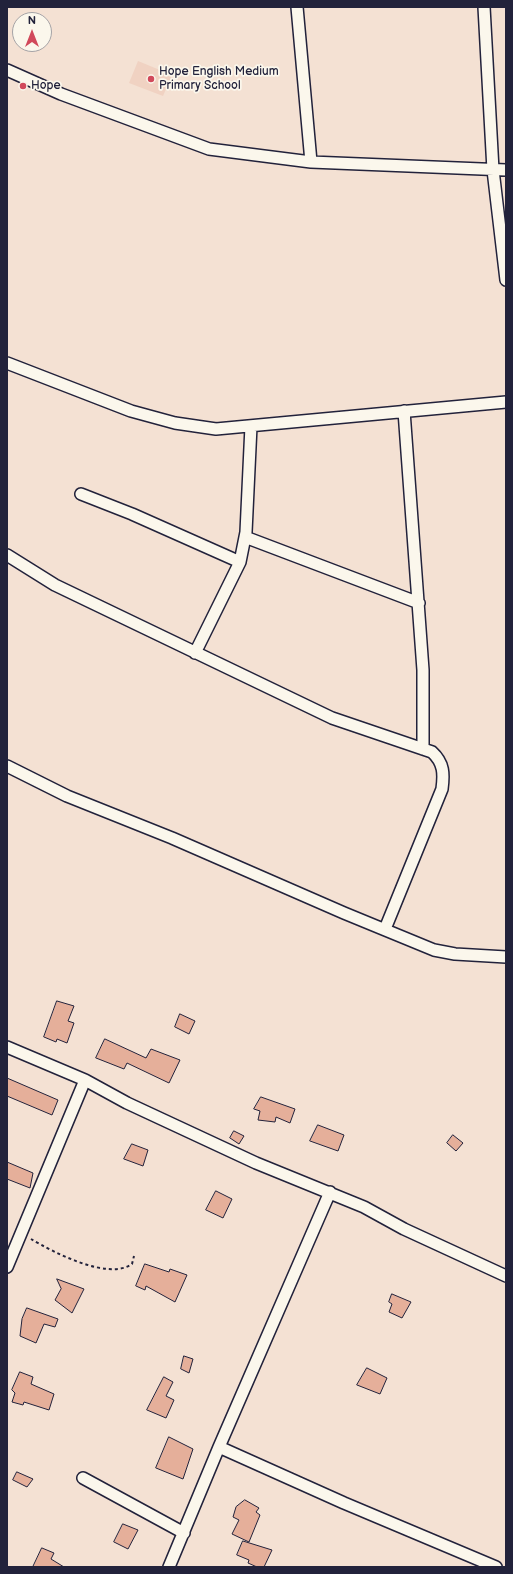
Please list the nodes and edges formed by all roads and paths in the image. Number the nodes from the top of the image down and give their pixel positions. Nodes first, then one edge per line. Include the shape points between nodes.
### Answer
1 (297, 7) edge
2 (484, 7) edge
3 (7, 70) edge
4 (311, 162) junction
5 (494, 170) junction
6 (506, 170) edge
7 (506, 280) edge
8 (7, 363) edge
9 (506, 402) edge
10 (404, 412) junction
11 (251, 426) junction
12 (81, 494) dead end
13 (245, 537) junction
14 (7, 556) edge
15 (240, 562) junction
16 (418, 603) junction
17 (195, 653) junction
18 (423, 749) junction
19 (7, 766) edge
20 (385, 930) junction
21 (506, 957) edge
22 (7, 1047) edge
23 (85, 1080) junction
24 (330, 1192) junction
25 (21, 1233) junction
26 (134, 1256) dead end
27 (7, 1267) edge
28 (506, 1276) edge
29 (219, 1447) junction
30 (83, 1478) dead end
31 (184, 1533) junction
32 (169, 1567) edge
33 (496, 1567) edge

1 - 4 street
2 - 5 street
3 - 4 street via 61,94 209,149
4 - 5 street
5 - 6 street
5 - 7 street
8 - 11 street via 131,411 175,423 216,429
9 - 10 street
10 - 11 street
10 - 16 street
11 - 13 street
12 - 15 street
13 - 15 street
13 - 16 street
14 - 17 street via 55,585
15 - 17 street
16 - 18 street via 423,670
17 - 18 street via 332,718
18 - 20 street via 439,758 444,773 442,789
19 - 20 street via 67,796 172,838
20 - 21 street via 434,950
22 - 23 street
23 - 24 street via 127,1103 256,1163
23 - 25 street
24 - 28 street via 364,1206 404,1229
24 - 29 street
25 - 26 path via 39,1244 93,1267 125,1268 132,1264
25 - 27 street
29 - 31 street
29 - 33 street
30 - 31 street
31 - 32 street

